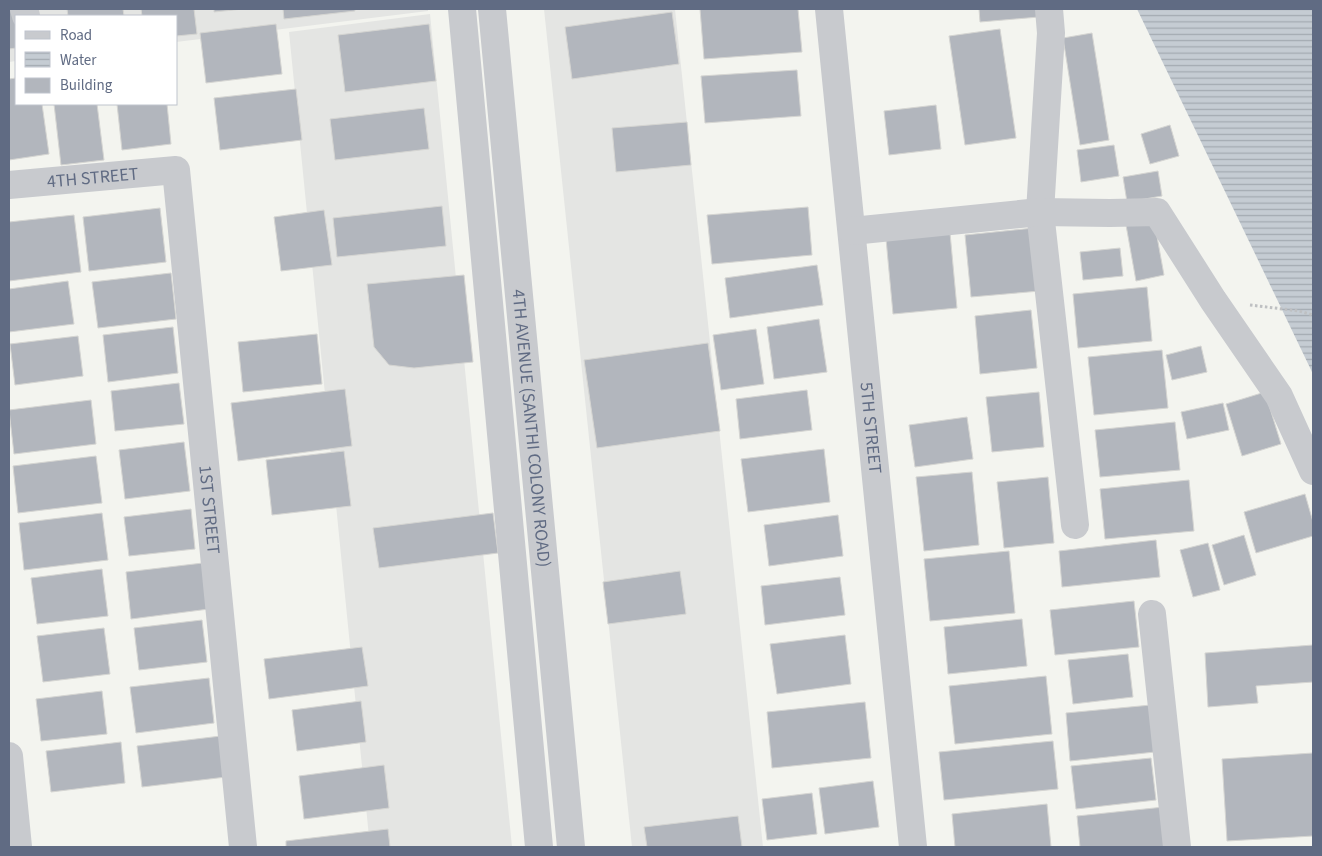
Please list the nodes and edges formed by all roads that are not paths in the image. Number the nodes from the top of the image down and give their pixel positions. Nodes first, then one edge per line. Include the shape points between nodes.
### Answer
1 (462, 9) edge
2 (492, 9) edge
3 (829, 9) edge
4 (1049, 9) edge
5 (176, 170) joint
6 (9, 185) edge
7 (1040, 212) junction
8 (852, 231) junction
9 (1313, 471) edge
10 (1075, 525) dead end
11 (1152, 614) dead end
12 (9, 756) edge
13 (18, 847) edge
14 (243, 847) edge
15 (539, 847) edge
16 (570, 847) edge
17 (913, 847) edge
18 (1177, 847) edge

1 - 15 street, 4TH AVENUE (SANTHI COLONY ROAD)
2 - 16 street, 4TH AVENUE (SANTHI COLONY ROAD)
3 - 8 street, 5TH STREET
4 - 7 street via 1051,33
5 - 6 street, 4TH STREET
5 - 14 street, 1ST STREET
7 - 8 street
7 - 9 street via 1157,212 1280,396
7 - 10 street
8 - 17 street, 5TH STREET
11 - 18 street
12 - 13 street

